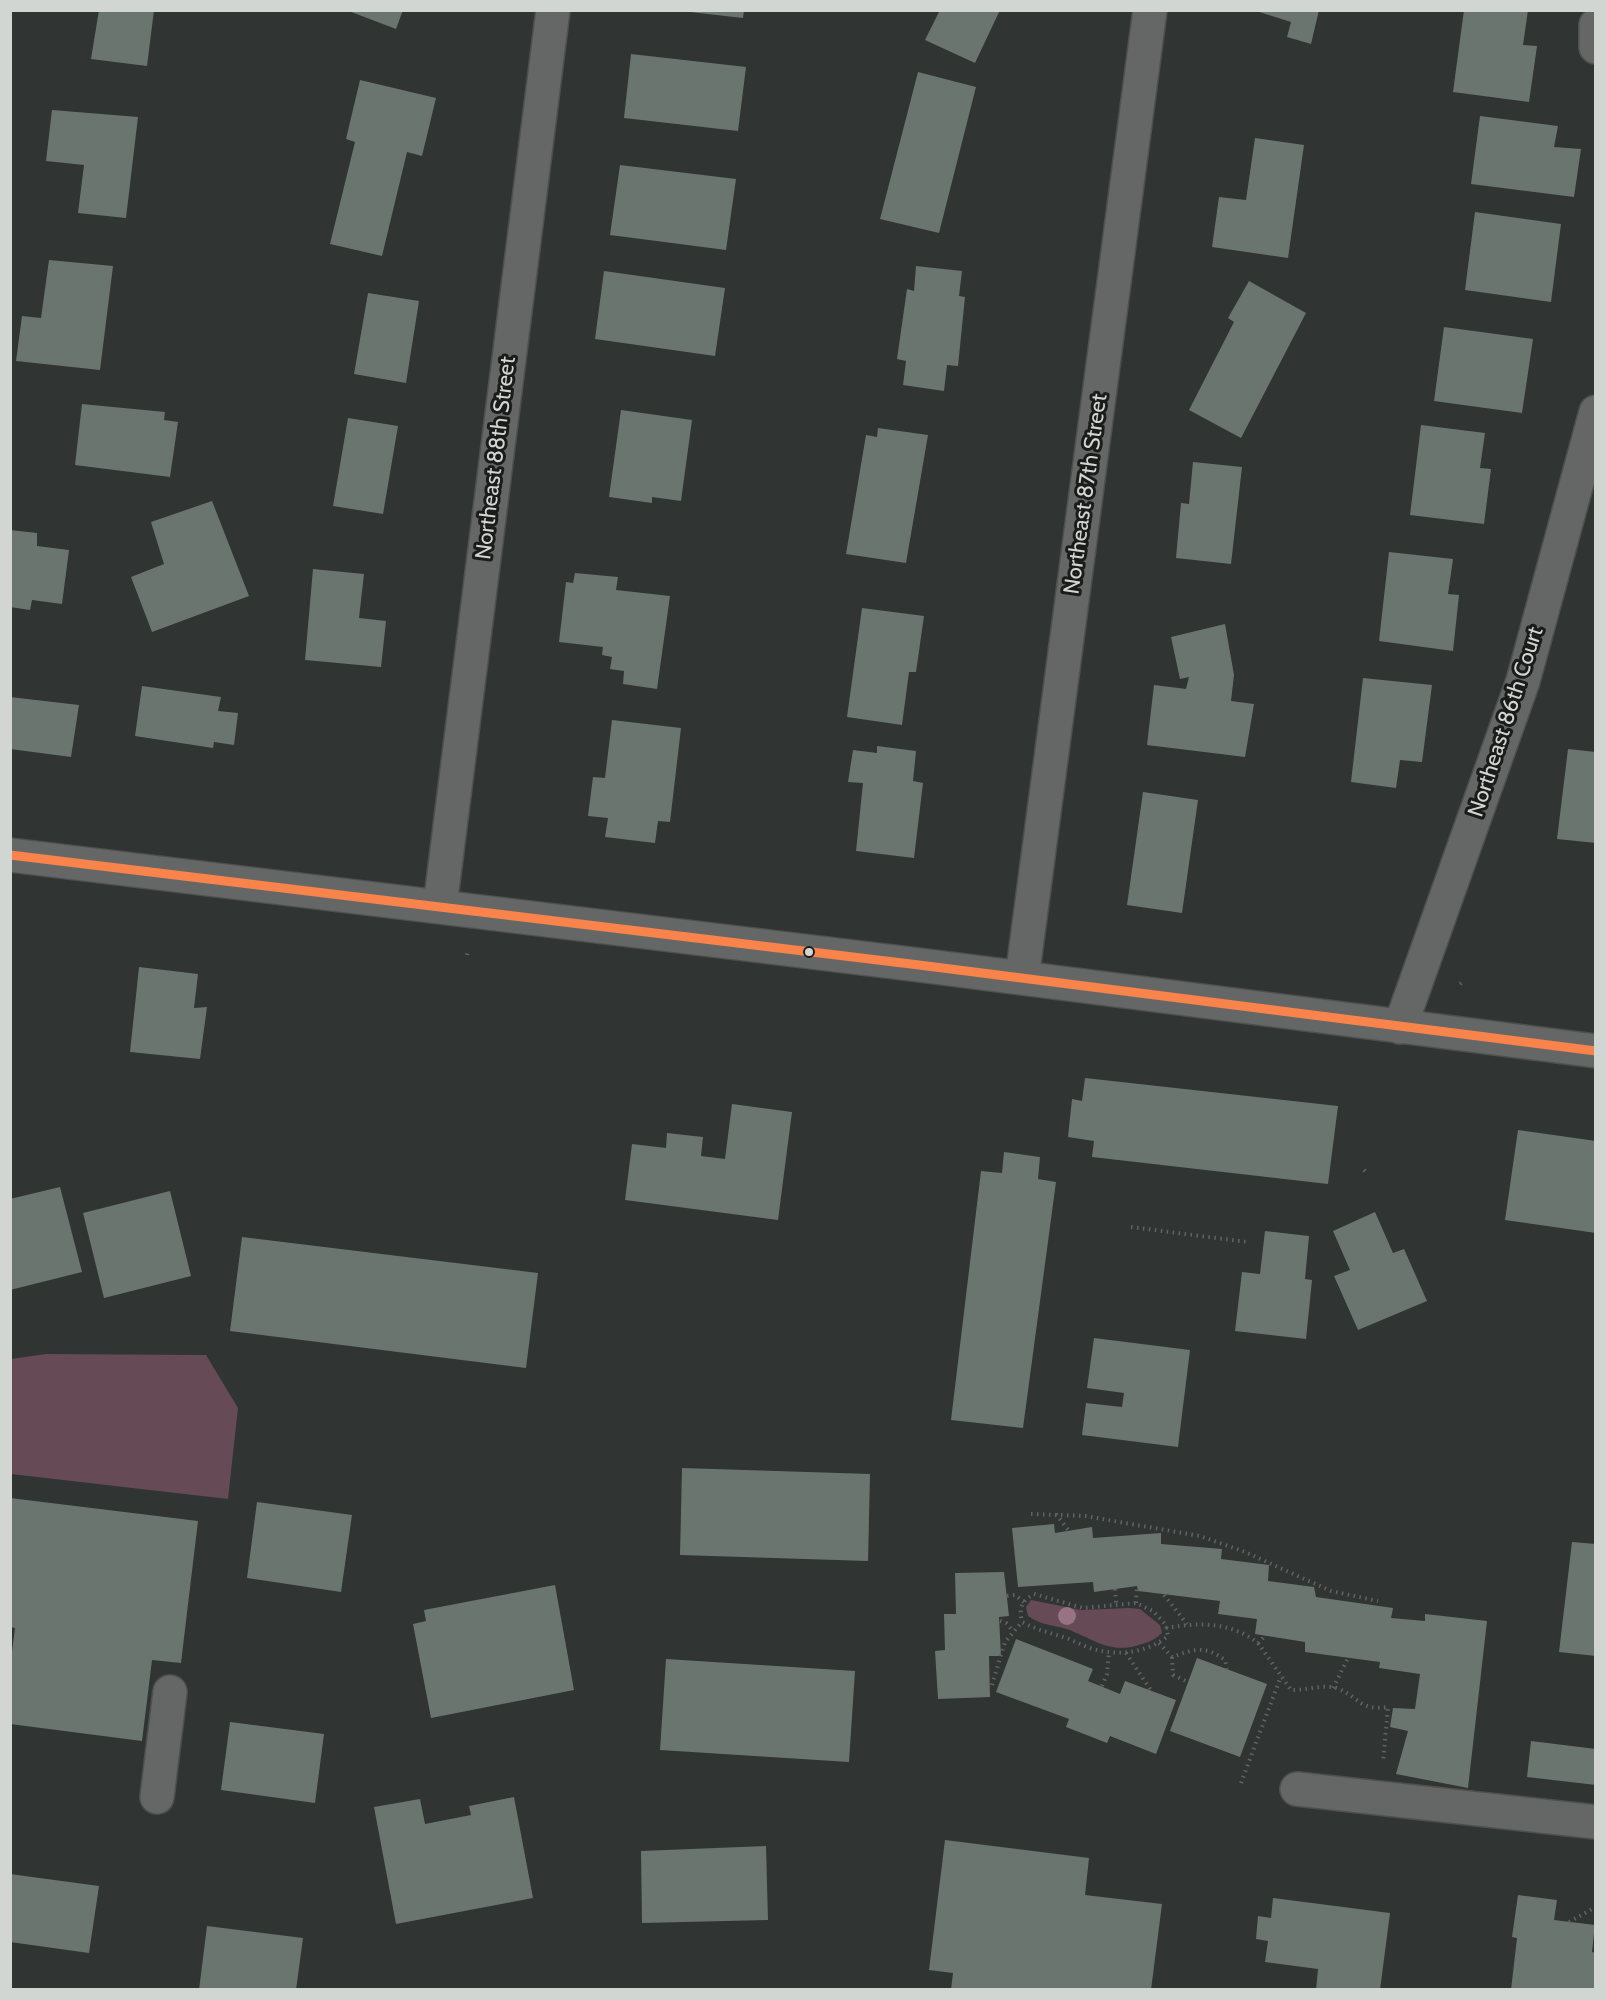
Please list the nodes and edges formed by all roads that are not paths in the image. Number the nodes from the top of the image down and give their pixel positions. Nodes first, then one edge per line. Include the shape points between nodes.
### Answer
1 (553, 10) edge
2 (1150, 10) edge
3 (1596, 26) edge
4 (1596, 47) edge
5 (1596, 412) edge
6 (10, 855) edge
7 (440, 906) junction
8 (1022, 978) junction
9 (1400, 1027) junction
10 (1596, 1051) edge
11 (170, 1692) dead end
12 (1297, 1789) dead end
13 (157, 1797) dead end
14 (1596, 1822) edge

1 - 7 street, Northeast 88th Street
2 - 8 street, Northeast 87th Street
3 - 4 street
5 - 9 street, Northeast 86th Court via 1523,681
6 - 7 street
7 - 8 street
8 - 9 street
9 - 10 street
11 - 13 street
12 - 14 street

